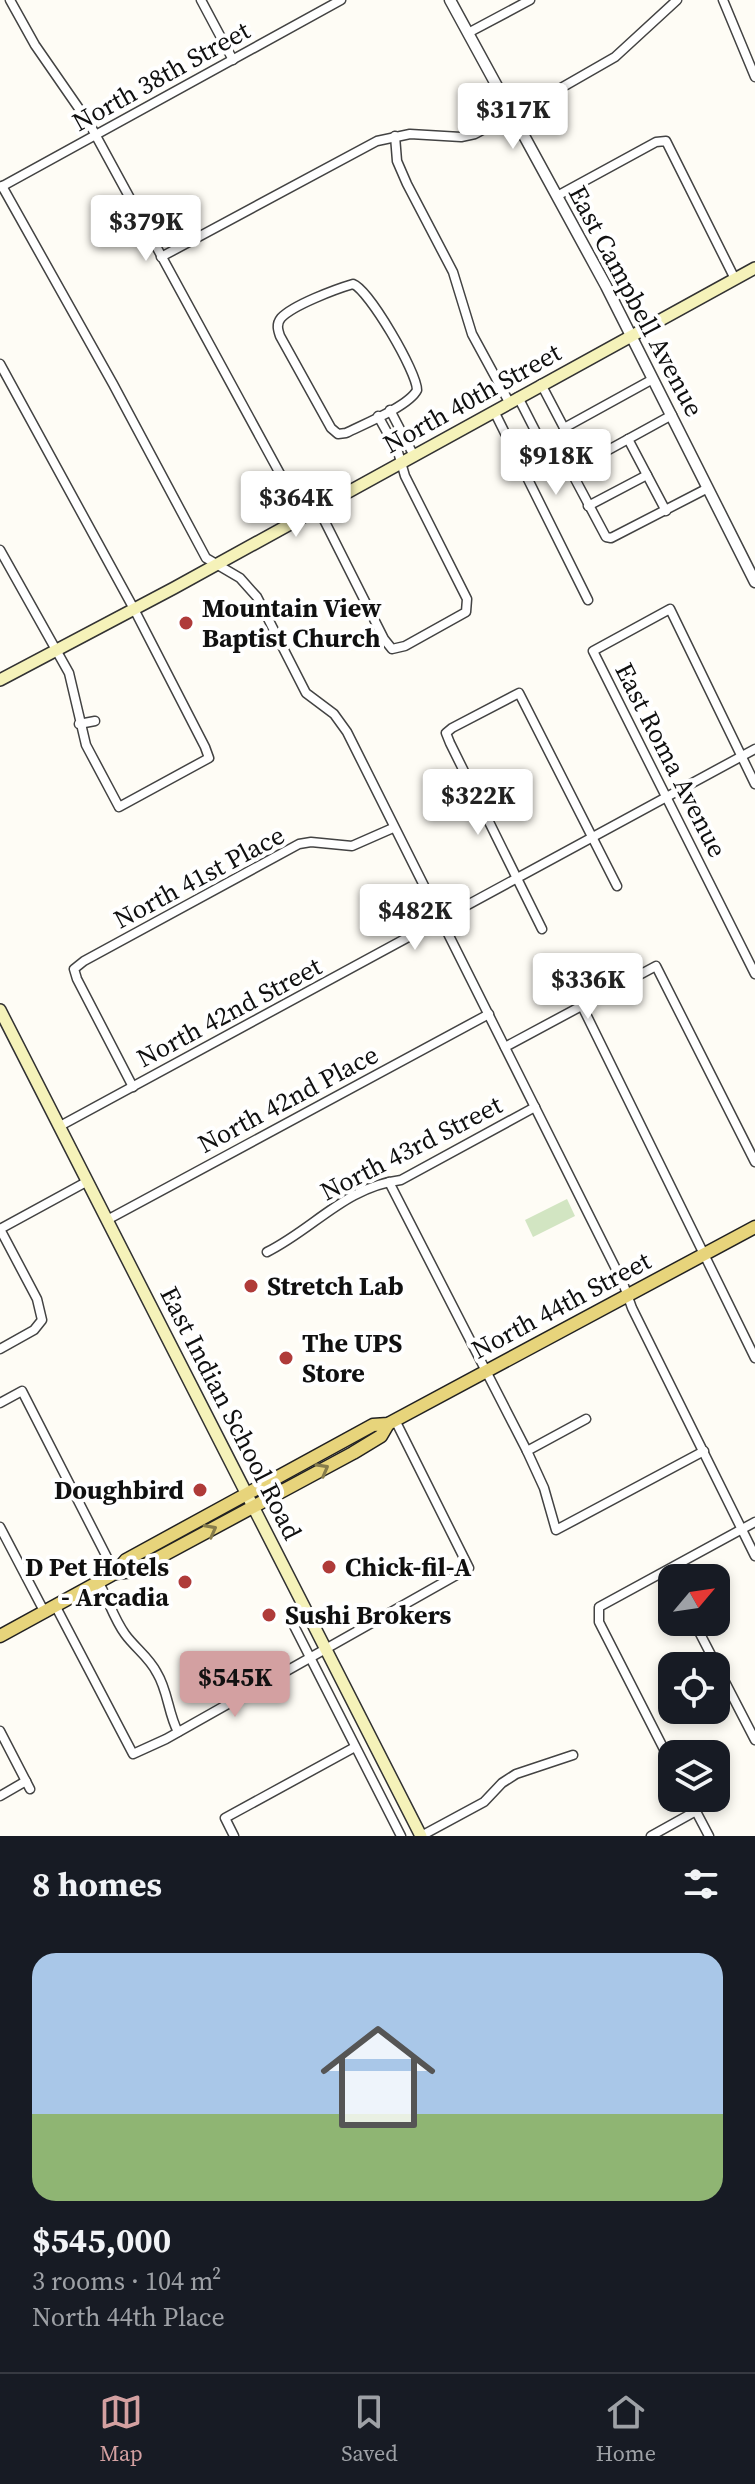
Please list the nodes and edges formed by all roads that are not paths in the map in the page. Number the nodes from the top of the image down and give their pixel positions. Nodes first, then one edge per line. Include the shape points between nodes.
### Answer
1 (10, 0) edge
2 (201, 0) edge
3 (341, 0) edge
4 (450, 0) edge
5 (530, 0) edge
6 (677, 0) edge
7 (723, 0) edge
8 (468, 33) junction
9 (233, 60) junction
10 (755, 77) edge
11 (513, 115) junction
12 (95, 135) junction
13 (395, 136) junction
14 (1, 187) edge
15 (557, 196) junction
16 (161, 257) junction
17 (755, 268) edge
18 (735, 279) junction
19 (632, 335) junction
20 (0, 364) edge
21 (653, 379) junction
22 (541, 384) junction
23 (514, 400) junction
24 (390, 410) junction
25 (494, 411) junction
26 (672, 415) junction
27 (378, 416) junction
28 (564, 428) junction
29 (404, 437) junction
30 (628, 439) junction
31 (392, 443) junction
32 (542, 444) dead end
33 (572, 444) junction
34 (414, 456) junction
35 (401, 463) junction
36 (583, 464) junction
37 (525, 470) junction
38 (647, 475) junction
39 (708, 488) junction
40 (588, 506) junction
41 (318, 508) junction
42 (666, 511) junction
43 (303, 516) junction
44 (0, 550) edge
45 (214, 565) junction
46 (755, 582) edge
47 (588, 600) dead end
48 (134, 609) junction
49 (55, 651) junction
50 (0, 680) edge
51 (95, 721) dead end
52 (79, 724) junction
53 (755, 749) edge
54 (741, 757) junction
55 (755, 784) edge
56 (667, 798) junction
57 (393, 828) junction
58 (593, 839) junction
59 (518, 879) junction
60 (617, 886) dead end
61 (440, 921) junction
62 (542, 929) dead end
63 (755, 974) edge
64 (582, 1006) junction
65 (0, 1010) edge
66 (489, 1014) junction
67 (505, 1047) junction
68 (133, 1087) junction
69 (535, 1107) junction
70 (60, 1126) junction
71 (755, 1162) edge
72 (88, 1181) junction
73 (389, 1182) junction
74 (107, 1220) junction
75 (755, 1227) edge
76 (0, 1229) edge
77 (267, 1252) dead end
78 (704, 1254) junction
79 (627, 1295) junction
80 (0, 1349) edge
81 (755, 1358) edge
82 (485, 1371) junction
83 (0, 1403) edge
84 (586, 1419) dead end
85 (392, 1422) junction
86 (527, 1451) junction
87 (704, 1451) junction
88 (248, 1494) junction
89 (255, 1507) junction
90 (755, 1522) edge
91 (0, 1527) edge
92 (741, 1529) junction
93 (755, 1556) edge
94 (676, 1564) edge
95 (115, 1573) junction
96 (658, 1574) edge
97 (99, 1583) junction
98 (50, 1610) junction
99 (289, 1616) dead end
100 (0, 1636) edge
101 (701, 1636) edge
102 (326, 1648) junction
103 (311, 1659) junction
104 (0, 1731) edge
105 (178, 1732) junction
106 (659, 1740) edge
107 (755, 1740) edge
108 (355, 1747) junction
109 (573, 1755) dead end
110 (0, 1796) edge
111 (694, 1812) edge
112 (697, 1812) edge
113 (420, 1834) edge
114 (234, 1836) edge
115 (403, 1836) edge
116 (651, 1836) edge
117 (709, 1836) edge

1 - 12 street
2 - 9 street
3 - 9 street, North 38th Street
4 - 8 street, East Campbell Avenue
5 - 8 street
6 - 11 street via 615,57
7 - 10 street
8 - 11 street, East Campbell Avenue
9 - 12 street, North 38th Street
11 - 13 street via 461,137
11 - 15 street, East Campbell Avenue
12 - 14 street, North 38th Street
12 - 16 street
13 - 16 street via 350,154
13 - 23 street via 397,161 453,272 472,334
14 - 45 street
15 - 18 street via 666,141
15 - 19 street, East Campbell Avenue
16 - 43 street
17 - 18 main road, North 40th Street
18 - 19 main road, North 40th Street
19 - 21 street, East Campbell Avenue
19 - 22 main road, North 40th Street
20 - 48 street
21 - 26 street, East Campbell Avenue
21 - 28 street
22 - 23 main road, North 40th Street
22 - 28 street
23 - 25 main road, North 40th Street
23 - 32 street
24 - 27 street
24 - 27 street via 415,394 417,383 359,286 343,288 281,318 278,332 333,430 346,433
24 - 29 street
25 - 34 main road, North 40th Street
25 - 37 street
26 - 30 street
26 - 39 street, East Campbell Avenue
27 - 31 street
28 - 33 street
29 - 31 street
29 - 34 street
30 - 36 street
30 - 38 street
31 - 35 street
33 - 36 street
33 - 37 street
34 - 35 main road, North 40th Street
35 - 41 main road, North 40th Street
35 - 41 street via 467,599 466,612 405,646 392,649 384,639
36 - 40 street via 574,477
37 - 47 street
38 - 40 street
38 - 42 street
39 - 42 street
39 - 46 street, East Campbell Avenue
40 - 42 street via 611,538
41 - 43 main road, North 40th Street
43 - 45 main road, North 40th Street
44 - 49 street
45 - 48 main road, North 40th Street
45 - 57 street via 240,578 257,597 306,693 334,714 347,732
48 - 49 main road, North 40th Street
48 - 52 street via 209,758 119,807
49 - 50 main road, North 40th Street
49 - 52 street via 73,684
51 - 52 street
53 - 54 street, North 42nd Street
54 - 55 street
54 - 56 street, North 42nd Street
54 - 56 street, East Roma Avenue via 670,609 593,651
56 - 58 street, North 42nd Street
56 - 63 street, East Roma Avenue
57 - 61 street
57 - 68 street, North 41st Place via 352,846 299,844 74,969
58 - 59 street, North 42nd Street
58 - 59 street via 519,693 446,733
58 - 60 street
59 - 61 street, North 42nd Street
59 - 62 street
61 - 66 street
61 - 68 street, North 42nd Street
64 - 67 street
64 - 71 street via 656,966
64 - 78 street
65 - 70 main road, East Indian School Road
66 - 67 street
66 - 74 street, North 42nd Place
67 - 69 street
68 - 70 street, North 42nd Street
69 - 73 street, North 43rd Street
69 - 79 street
70 - 72 main road, East Indian School Road
72 - 74 main road, East Indian School Road
72 - 76 street
73 - 77 street, North 43rd Street via 332,1207 306,1230
73 - 82 street
74 - 88 main road, East Indian School Road
75 - 78 main road, North 44th Street
76 - 80 street via 37,1299 42,1320
78 - 79 main road, North 44th Street
78 - 81 street
79 - 82 main road, North 44th Street
79 - 87 street
82 - 85 main road, North 44th Street
82 - 86 street
83 - 95 street via 22,1391
84 - 86 street
85 - 88 main road, North 44th Street via 373,1425
89 -> 85 main road, North 44th Street via 381,1436
85 - 102 street via 469,1568
86 - 87 street via 556,1530
87 - 92 street
88 - 89 main road, East Indian School Road
88 - 95 main road, North 44th Street via 126,1560
95 -> 89 main road, North 44th Street via 134,1571
89 - 102 main road, East Indian School Road
90 - 92 street
91 - 98 street
92 - 93 street
92 - 94 street
95 - 97 main road, North 44th Street
96 - 106 street via 599,1607 599,1622
97 - 98 main road, North 44th Street
97 - 105 street via 124,1632 156,1671
98 - 100 main road, North 44th Street
98 - 105 street via 133,1754
99 - 103 street
101 - 107 street
102 - 103 street
102 - 113 main road, East Indian School Road
103 - 105 street
103 - 108 street
104 - 110 street via 28,1785
108 - 114 street via 225,1818
108 - 115 street
109 - 113 street via 516,1774 484,1802
111 - 116 street
112 - 117 street
113 - 115 street

